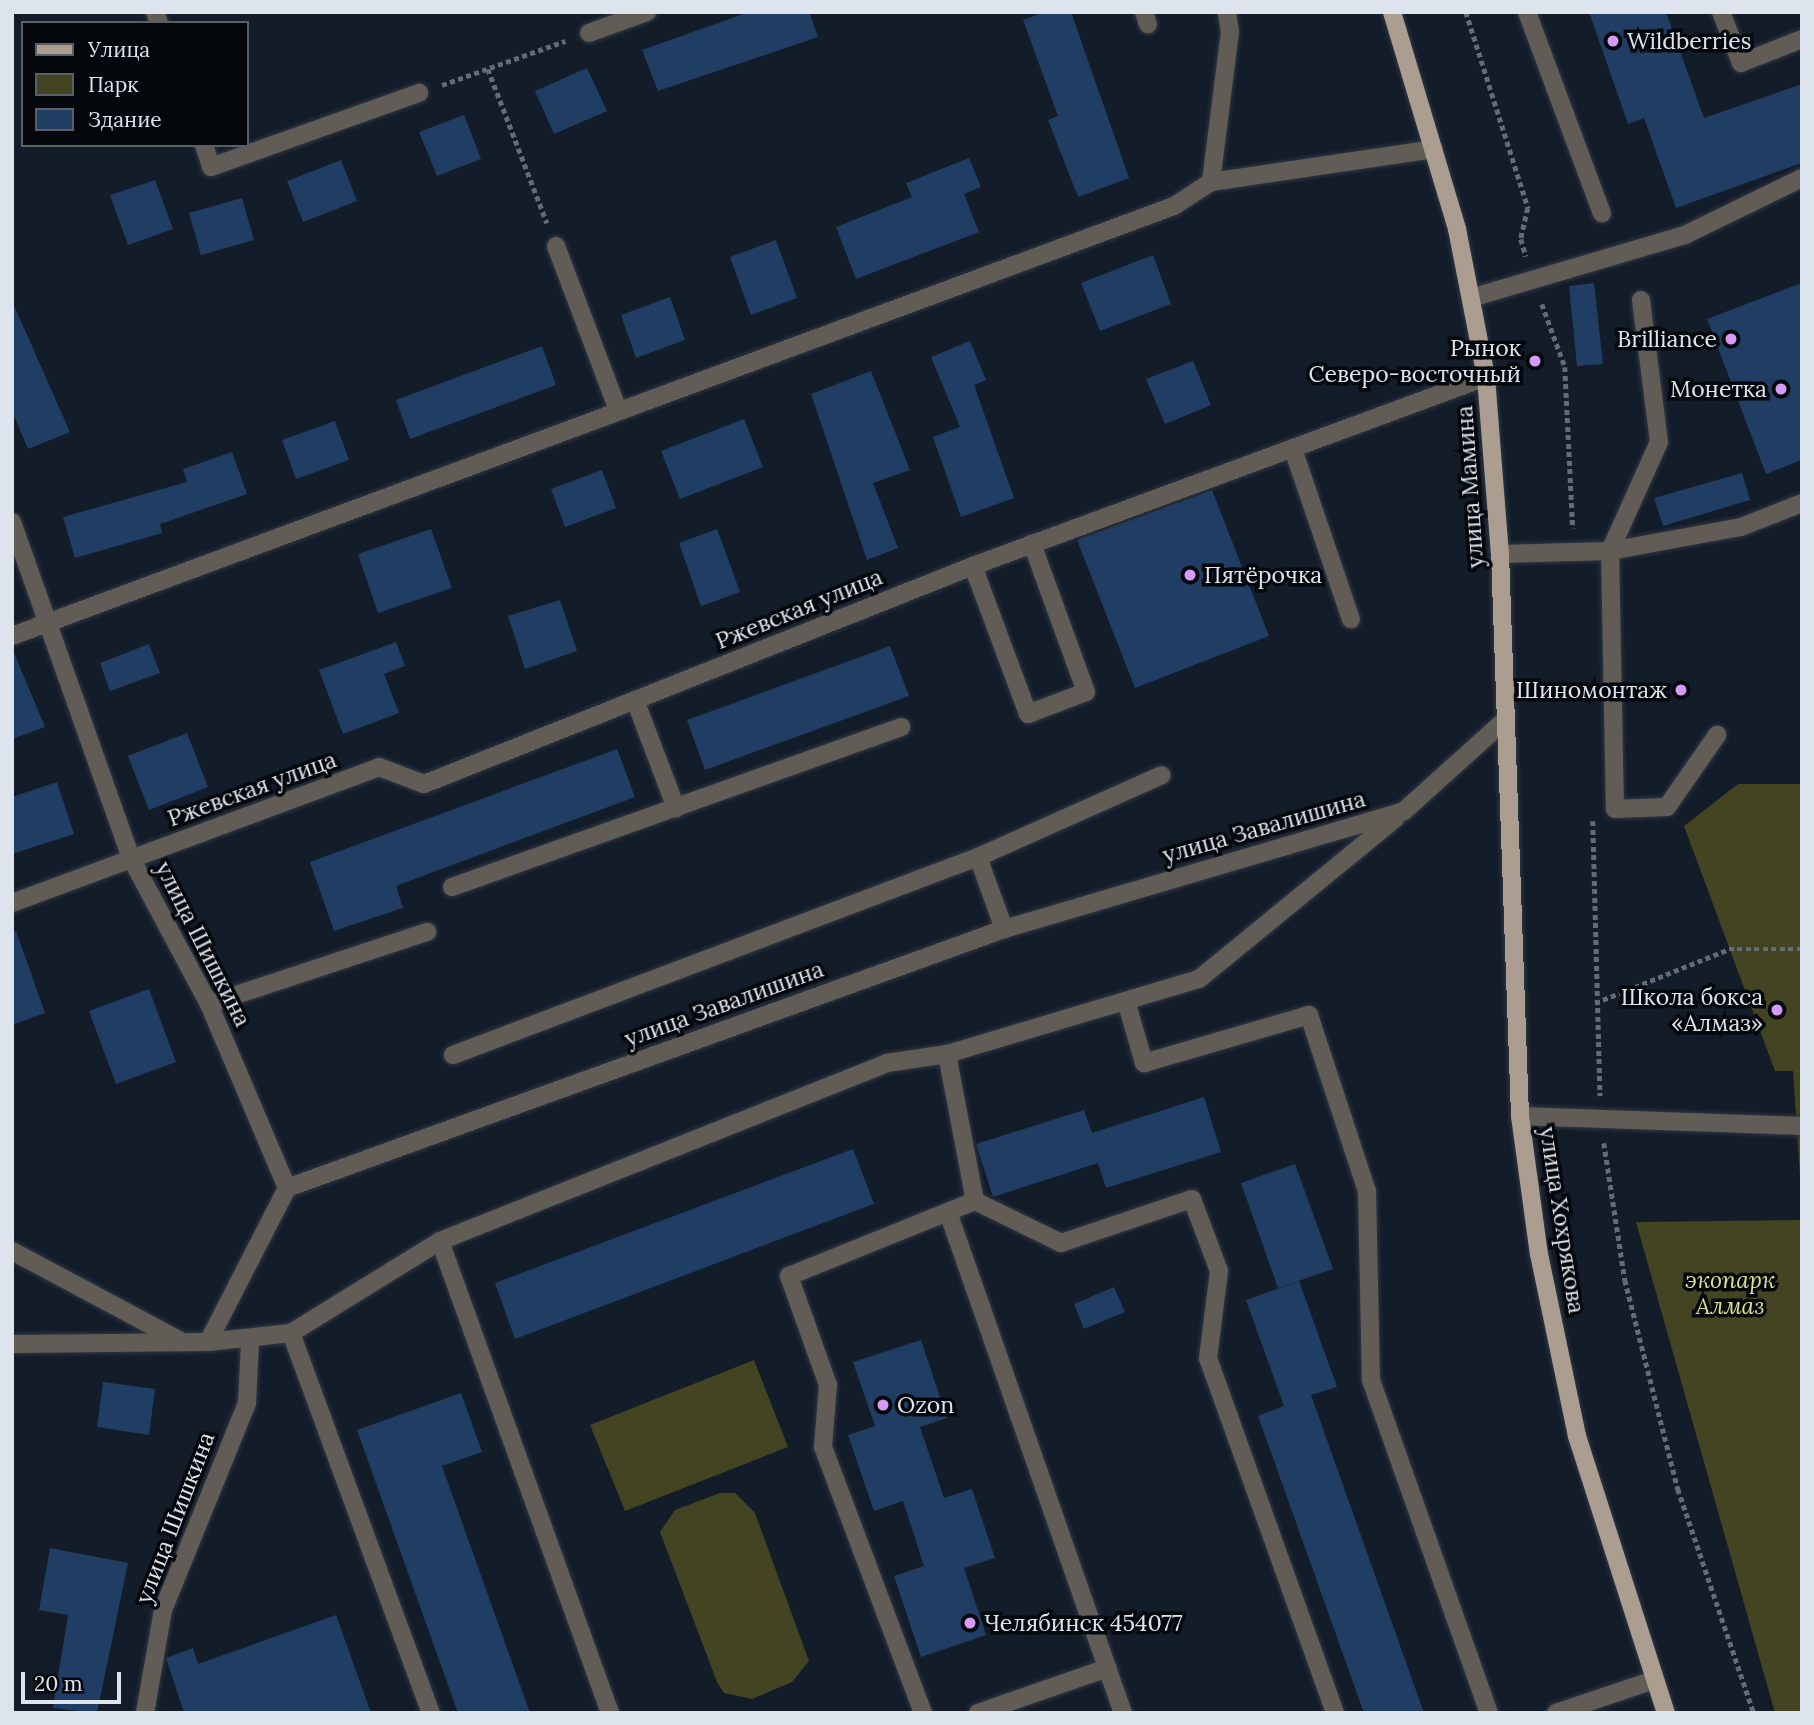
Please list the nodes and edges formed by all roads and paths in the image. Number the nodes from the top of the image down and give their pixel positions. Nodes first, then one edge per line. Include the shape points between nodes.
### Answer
1 (647, 12) edge
2 (1227, 12) edge
3 (1392, 12) edge
4 (1527, 12) edge
5 (1721, 12) edge
6 (589, 33) joint
7 (1802, 39) edge
8 (488, 69) junction
9 (419, 93) joint
10 (205, 147) edge
11 (1434, 149) junction
12 (1802, 178) edge
13 (1211, 182) junction
14 (1602, 214) dead end
15 (556, 246) joint
16 (1474, 297) junction
17 (1641, 300) dead end
18 (1486, 377) junction
19 (618, 410) junction
20 (1293, 449) junction
21 (1802, 503) edge
22 (12, 522) edge
23 (1032, 544) junction
24 (1610, 551) junction
25 (1500, 554) junction
26 (973, 566) junction
27 (1351, 619) dead end
28 (47, 624) junction
29 (12, 636) edge
30 (635, 700) junction
31 (1505, 720) junction
32 (901, 727) dead end
33 (1717, 735) dead end
34 (1162, 775) dead end
35 (677, 808) junction
36 (1404, 811) junction
37 (978, 857) junction
38 (132, 860) junction
39 (452, 887) dead end
40 (12, 904) edge
41 (1004, 929) junction
42 (427, 932) dead end
43 (1802, 949) edge
44 (1126, 1001) junction
45 (1595, 1003) dead end
46 (209, 1004) junction
47 (947, 1054) junction
48 (453, 1055) dead end
49 (1520, 1116) junction
50 (1600, 1117) junction
51 (1802, 1126) edge
52 (286, 1188) junction
53 (975, 1201) junction
54 (948, 1212) junction
55 (440, 1241) junction
56 (12, 1251) edge
57 (291, 1333) junction
58 (250, 1341) junction
59 (182, 1342) junction
60 (208, 1342) junction
61 (12, 1345) edge
62 (1107, 1668) junction
63 (1654, 1680) junction
64 (145, 1713) edge
65 (430, 1713) edge
66 (610, 1713) edge
67 (923, 1713) edge
68 (978, 1713) edge
69 (1123, 1713) edge
70 (1335, 1713) edge
71 (1489, 1713) edge
72 (1556, 1713) edge
73 (1665, 1713) edge
74 (1754, 1713) edge

1 - 6 street
2 - 13 street via 1230,32
3 - 11 main road, улица Мамина
4 - 14 street
5 - 7 street via 1741,63
6 - 8 path
8 - 9 path
8 - 15 path
9 - 10 street via 211,167
11 - 13 street
11 - 16 main road, улица Мамина
12 - 16 street via 1685,235
13 - 19 street via 1174,206
15 - 19 street
16 - 18 main road, улица Мамина
17 - 24 street via 1659,442
18 - 20 street, Ржевская улица
18 - 25 main road, улица Мамина
19 - 28 street
20 - 23 street, Ржевская улица
20 - 27 street
21 - 24 street via 1741,527
22 - 28 street, улица Шишкина
23 - 26 street, Ржевская улица
23 - 26 street via 1086,692 1075,697 1028,714
24 - 25 street
24 - 33 street via 1615,809 1667,807
25 - 31 main road, улица Мамина
26 - 30 street, Ржевская улица
28 - 29 street
28 - 38 street, улица Шишкина
30 - 35 street
30 - 38 street, Ржевская улица via 424,784 379,767
31 - 36 street, улица Завалишина
31 - 49 main road, улица Хохрякова
32 - 35 street
34 - 37 street
35 - 39 street
36 - 41 street, улица Завалишина
36 - 44 street via 1199,979
37 - 41 street
37 - 48 street
38 - 40 street, Ржевская улица
38 - 46 street, улица Шишкина
41 - 52 street, улица Завалишина
42 - 46 street
43 - 45 path via 1729,950
44 - 47 street
44 - 71 street via 1143,1063 1309,1015 1367,1191 1371,1380
46 - 52 street, улица Шишкина
47 - 53 street
47 - 55 street via 887,1063
49 - 50 street
49 - 63 main road, улица Хохрякова via 1539,1254 1577,1436
50 - 51 street
50 - 74 path via 1625,1280 1678,1489
52 - 60 street
53 - 54 street
53 - 70 street via 1061,1242 1192,1199 1219,1271 1208,1359
54 - 62 street
54 - 67 street via 789,1276 828,1385 823,1447
55 - 57 street
55 - 66 street
56 - 59 street
57 - 58 street
57 - 65 street
58 - 60 street
58 - 64 street, улица Шишкина via 247,1403 163,1610
59 - 60 street
59 - 61 street
62 - 68 street
62 - 69 street
63 - 72 street
63 - 73 main road, улица Хохрякова

